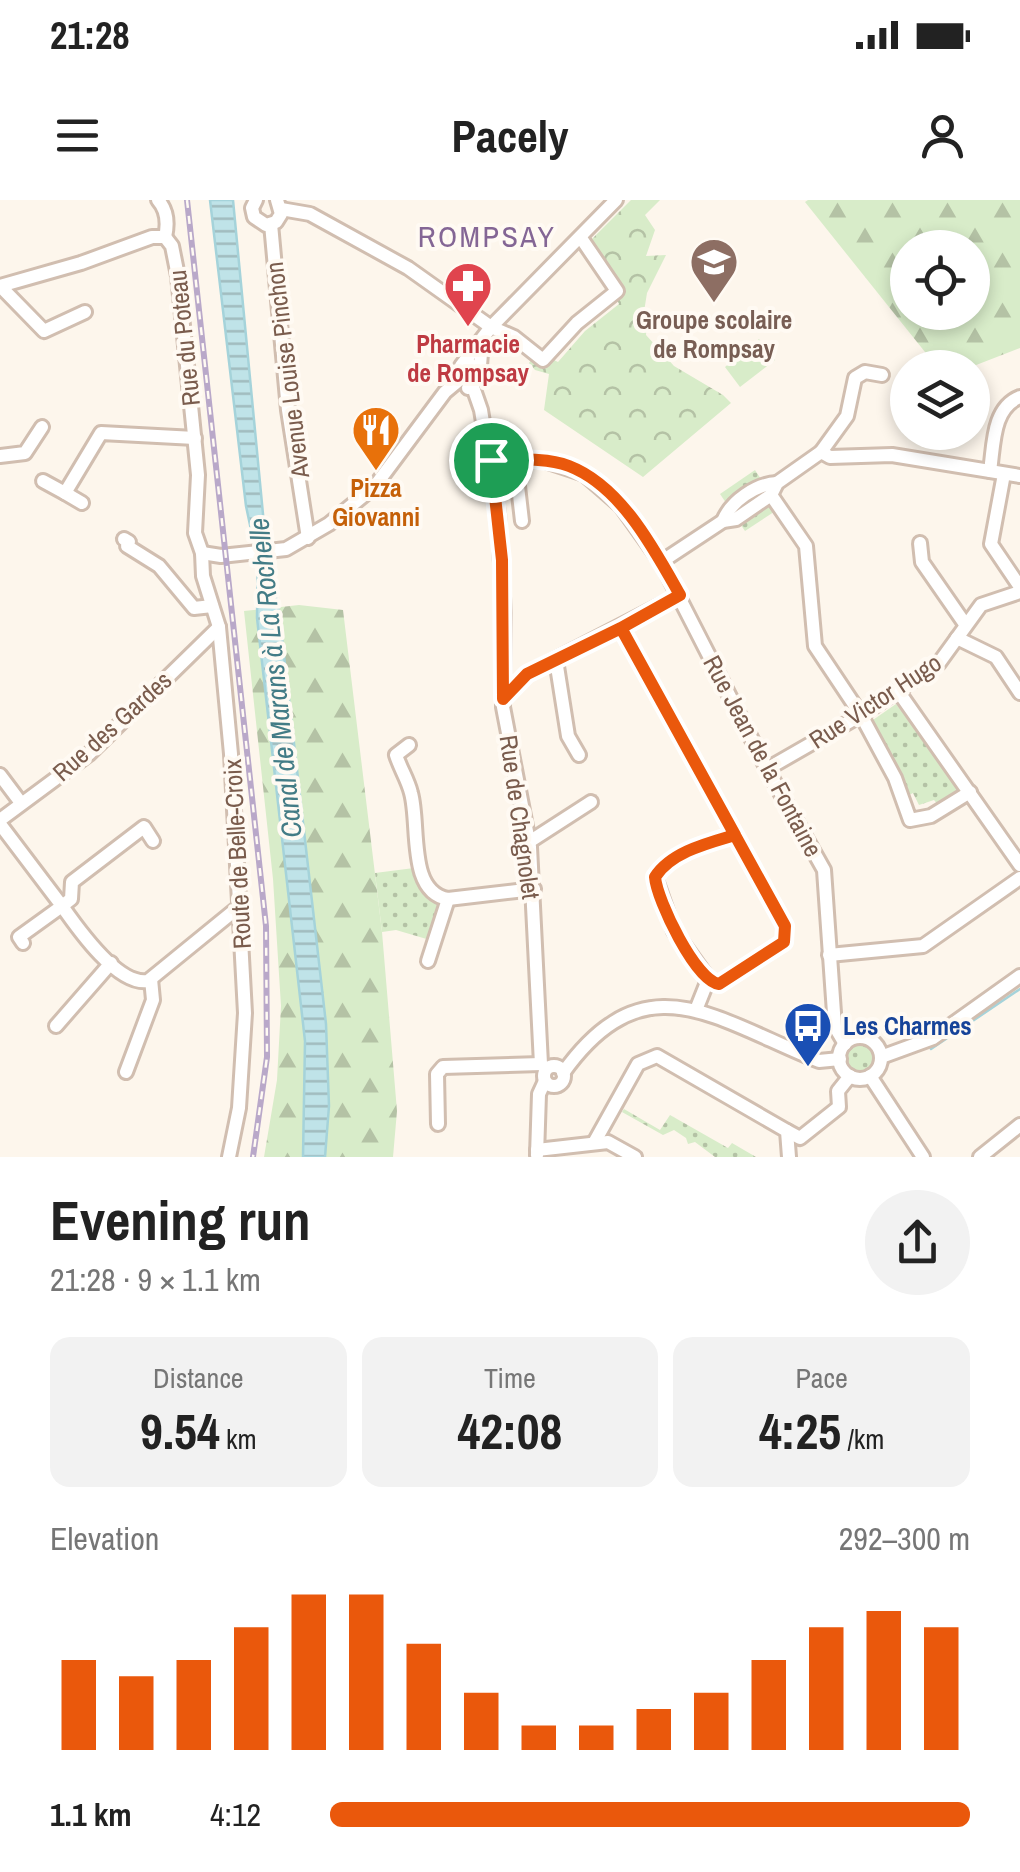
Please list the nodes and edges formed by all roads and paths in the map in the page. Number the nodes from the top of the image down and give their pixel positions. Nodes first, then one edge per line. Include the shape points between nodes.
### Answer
1 (158, 200) edge
2 (256, 200) edge
3 (616, 200) edge
4 (279, 204) edge
5 (271, 224) junction
6 (165, 236) junction
7 (580, 238) junction
8 (0, 286) edge
9 (85, 312) dead end
10 (487, 332) junction
11 (461, 366) junction
12 (479, 373) junction
13 (882, 375) dead end
14 (457, 382) junction
15 (473, 387) junction
16 (1020, 397) edge
17 (42, 428) dead end
18 (195, 438) junction
19 (821, 452) junction
20 (0, 456) edge
21 (491, 460) junction
22 (515, 460) junction
23 (997, 473) junction
24 (1020, 476) edge
25 (43, 481) dead end
26 (771, 487) junction
27 (64, 493) junction
28 (82, 503) dead end
29 (306, 516) junction
30 (522, 521) dead end
31 (329, 524) junction
32 (308, 538) junction
33 (124, 539) dead end
34 (920, 544) dead end
35 (159, 546) dead end
36 (202, 552) junction
37 (661, 562) junction
38 (160, 566) junction
39 (1020, 589) edge
40 (680, 595) junction
41 (212, 606) junction
42 (965, 624) junction
43 (219, 627) junction
44 (621, 628) junction
45 (957, 638) junction
46 (556, 660) junction
47 (503, 673) junction
48 (527, 674) junction
49 (898, 691) junction
50 (1020, 692) edge
51 (503, 699) junction
52 (862, 715) junction
53 (409, 745) dead end
54 (579, 755) dead end
55 (768, 769) junction
56 (0, 775) edge
57 (970, 792) junction
58 (590, 802) dead end
59 (22, 803) junction
60 (0, 822) edge
61 (735, 835) junction
62 (153, 841) dead end
63 (529, 842) junction
64 (1020, 864) edge
65 (1020, 878) edge
66 (534, 889) junction
67 (448, 899) junction
68 (62, 906) junction
69 (240, 906) junction
70 (23, 942) dead end
71 (829, 954) junction
72 (428, 961) dead end
73 (111, 963) junction
74 (1020, 976) edge
75 (151, 979) junction
76 (713, 982) junction
77 (700, 1004) junction
78 (56, 1026) dead end
79 (845, 1044) junction
80 (881, 1056) junction
81 (840, 1059) junction
82 (126, 1072) dead end
83 (550, 1074) junction
84 (850, 1076) junction
85 (870, 1076) junction
86 (438, 1124) dead end
87 (1020, 1125) edge
88 (786, 1131) junction
89 (800, 1138) junction
90 (594, 1143) junction
91 (788, 1152) edge
92 (537, 1154) edge
93 (229, 1157) edge
94 (636, 1157) edge
95 (923, 1157) edge
96 (980, 1157) edge

1 - 6 street
2 - 5 street via 254,218
3 - 7 street
4 - 5 street via 279,218
4 - 10 street via 408,268
5 - 29 street, Avenue Louise Pinchon via 288,410
6 - 8 street, Rue du Poteau
6 - 18 street, Rue du Poteau via 177,268
7 - 10 street
7 - 10 street via 617,291 543,360 514,337
8 - 9 street via 44,330
10 - 11 street
10 - 12 street
11 - 12 street via 470,364
11 - 14 street
12 - 15 street
13 - 19 street via 855,378 847,416
14 - 15 street
14 - 31 street via 374,486
15 - 21 street, Rue de Chagnolet
16 - 23 street via 1001,411
17 - 20 street via 25,453
18 - 27 street via 101,433
18 - 36 street, Rue du Poteau
19 - 23 street via 892,455
19 - 26 street
21 - 22 street, Rue Jean de la Fontaine
21 - 47 street, Rue de Chagnolet via 502,560
22 - 30 street
22 - 37 street, Rue Jean de la Fontaine via 557,463 584,474 621,506
23 - 24 street
23 - 39 street via 990,544
25 - 27 street
26 - 37 street
26 - 52 street via 806,546 815,646
27 - 28 street
29 - 31 street
29 - 32 street, Avenue Louise Pinchon
31 - 32 street
32 - 36 street via 281,550
33 - 38 street
34 - 42 street via 922,562
35 - 38 street
36 - 41 street, Route de Belle-Croix
37 - 40 street, Rue Jean de la Fontaine
38 - 41 street via 194,608
39 - 42 street, Rue Victor Hugo via 981,606
40 - 44 street
40 - 55 street, Rue Jean de la Fontaine
41 - 43 street, Route de Belle-Croix
42 - 45 street, Rue Victor Hugo
43 - 59 street, Rue des Gardes via 88,754
43 - 69 street, Route de Belle-Croix
44 - 46 street
44 - 61 street
45 - 49 street, Rue Victor Hugo via 939,664
45 - 50 street via 996,657
46 - 48 street
46 - 54 street via 568,736
47 - 48 street
47 - 51 street, Rue de Chagnolet
48 - 51 street
49 - 52 street, Rue Victor Hugo
49 - 57 street
51 - 63 street, Rue de Chagnolet
52 - 55 street, Rue Victor Hugo
52 - 57 street via 910,820 931,816
53 - 67 street via 396,755 411,792 423,882
55 - 71 street, Rue Jean de la Fontaine via 824,870
56 - 59 street
57 - 64 street
58 - 63 street
59 - 60 street, Rue des Gardes
60 - 68 street, Rue des Gardes
61 - 76 street via 785,926 784,942
61 - 76 street via 678,856 655,877 674,930
62 - 68 street via 144,827 72,882
63 - 66 street, Rue de Chagnolet
65 - 71 street via 923,946
66 - 67 street
66 - 83 street, Rue de Chagnolet
67 - 72 street
68 - 70 street via 19,938
68 - 73 street, Rue des Gardes
69 - 75 street
69 - 93 street, Route de Belle-Croix via 245,1013
71 - 79 street, Rue Jean de la Fontaine via 834,1027
73 - 75 street via 132,980
73 - 78 street
74 - 80 street via 932,1038
75 - 82 street via 153,1000
76 - 77 street
77 - 81 street via 819,1061
77 - 83 street via 630,1010
79 - 80 street via 870,1039
79 - 81 street
80 - 85 street
81 - 84 street
83 - 86 street via 438,1069
83 - 92 street, Rue de Chagnolet
84 - 85 street
84 - 89 street via 838,1091 840,1107
85 - 95 street
87 - 96 street
88 - 89 street
88 - 90 street via 656,1056 638,1064
88 - 91 street
89 - 91 street
90 - 92 street
90 - 94 street via 608,1142

